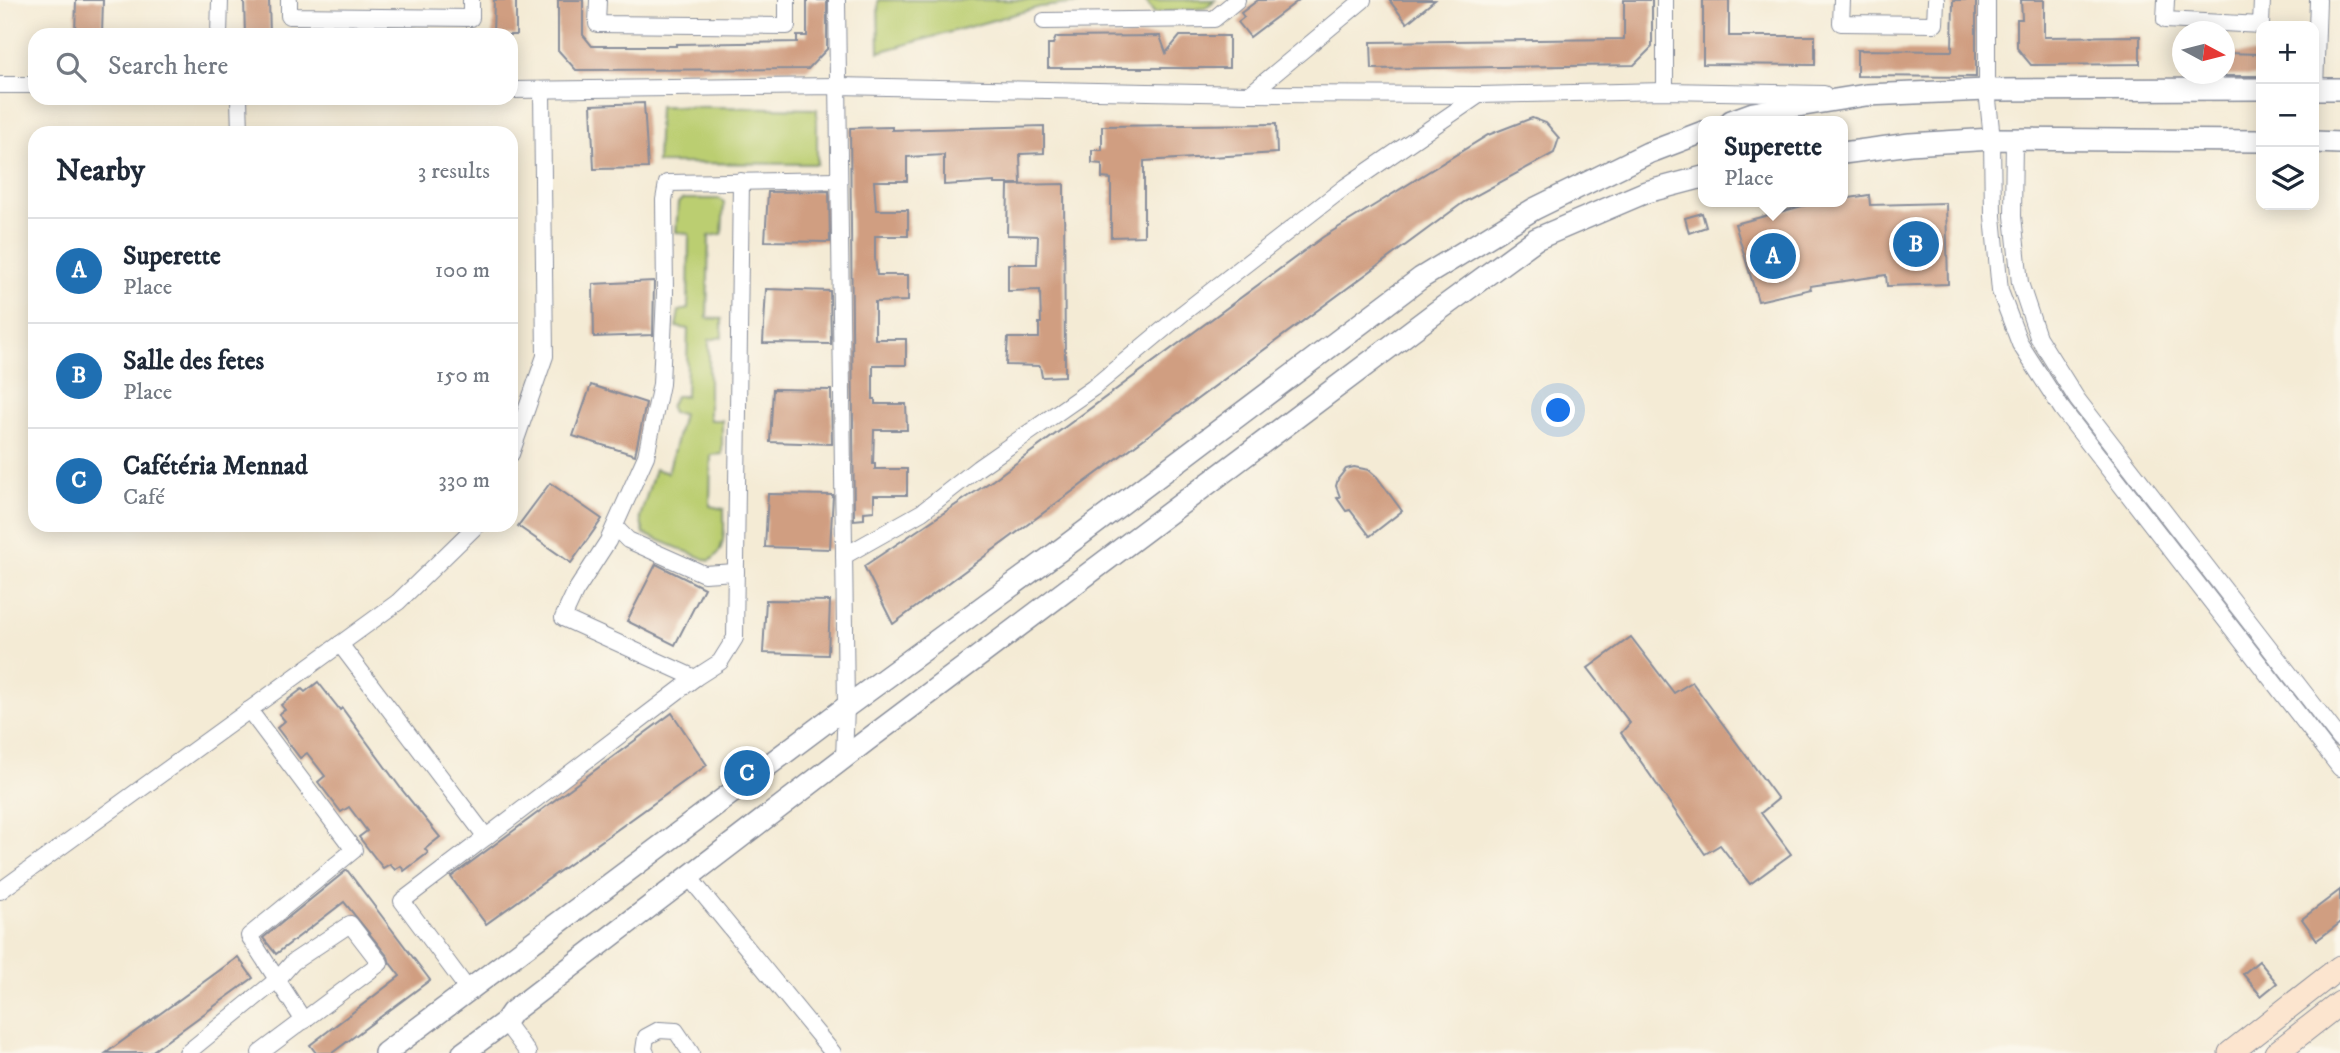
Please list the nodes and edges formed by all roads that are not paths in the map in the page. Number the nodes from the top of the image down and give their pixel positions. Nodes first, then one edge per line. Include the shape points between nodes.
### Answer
1 (220, 0) edge
2 (289, 0) edge
3 (471, 0) edge
4 (598, 0) edge
5 (787, 0) edge
6 (837, 0) edge
7 (1237, 0) edge
8 (1363, 0) edge
9 (1665, 0) edge
10 (1842, 0) edge
11 (1936, 0) edge
12 (1987, 0) edge
13 (2166, 0) edge
14 (2262, 0) edge
15 (2318, 0) edge
16 (1044, 21) dead end
17 (219, 28) edge
18 (2314, 84) edge
19 (0, 85) edge
20 (28, 85) edge
21 (837, 86) junction
22 (2256, 89) edge
23 (2319, 89) edge
24 (2340, 89) edge
25 (518, 90) edge
26 (1987, 90) junction
27 (542, 91) junction
28 (1665, 91) junction
29 (1250, 94) junction
30 (1479, 95) junction
31 (1866, 95) junction
32 (239, 105) edge
33 (1745, 116) edge
34 (240, 126) edge
35 (1698, 134) edge
36 (1992, 139) junction
37 (2014, 140) junction
38 (2256, 141) edge
39 (2319, 142) edge
40 (2340, 143) edge
41 (1848, 152) edge
42 (1698, 178) edge
43 (838, 180) junction
44 (741, 181) junction
45 (518, 434) edge
46 (615, 527) junction
47 (470, 532) edge
48 (844, 555) junction
49 (736, 572) junction
50 (340, 644) junction
51 (695, 678) junction
52 (846, 706) junction
53 (249, 710) junction
54 (2340, 738) edge
55 (844, 758) junction
56 (2340, 768) edge
57 (486, 837) junction
58 (689, 877) junction
59 (0, 891) edge
60 (2340, 967) edge
61 (278, 979) junction
62 (469, 991) junction
63 (2340, 1003) edge
64 (304, 1021) junction
65 (505, 1022) junction
66 (187, 1053) edge
67 (260, 1053) edge
68 (384, 1053) edge
69 (463, 1053) edge
70 (528, 1053) edge
71 (646, 1053) edge
72 (691, 1053) edge
73 (833, 1053) edge
74 (2230, 1053) edge
75 (2276, 1053) edge

1 - 17 street
2 - 3 street via 289,16 471,18
4 - 5 street via 597,23 787,26
6 - 21 street
7 - 16 street via 1214,19
8 - 29 street
9 - 28 street
10 - 11 street via 1840,23 1934,24
12 - 26 street
13 - 14 street via 2165,20 2261,24
15 - 18 street
19 - 20 street
21 - 27 street
21 - 29 street
21 - 43 street
22 - 26 street
23 - 24 street
25 - 27 street
26 - 31 street
26 - 36 street
27 - 45 street via 545,356
28 - 30 street
28 - 31 street
29 - 30 street
30 - 48 street via 1345,187 1093,388 922,512
31 - 33 street
32 - 34 street
35 - 52 street via 1534,209 1421,278
36 - 37 street
36 - 41 street
36 - 56 street via 2000,291 2020,344 2062,409
37 - 38 street
37 - 54 street via 2013,216 2020,283 2038,337 2077,399
39 - 40 street
42 - 55 street via 1646,192 1536,239
43 - 44 street
43 - 48 street
44 - 46 street via 667,183 661,384 646,456
44 - 49 street
46 - 49 street via 628,540 704,574
46 - 51 street via 563,618
47 - 50 street via 398,602
48 - 52 street
49 - 51 street via 735,638 720,662
50 - 53 street
50 - 57 street
51 - 57 street
52 - 55 street
52 - 62 street
53 - 59 street
53 - 61 street via 354,850 249,936
55 - 58 street
57 - 62 street via 402,901
58 - 65 street via 512,1012
58 - 73 street
60 - 74 main road
61 - 64 street
61 - 64 street via 293,962 350,924 380,963
61 - 66 street
62 - 68 street
63 - 75 main road
64 - 67 street
65 - 69 street
65 - 70 street
71 - 72 street via 646,1037 659,1030 676,1031

